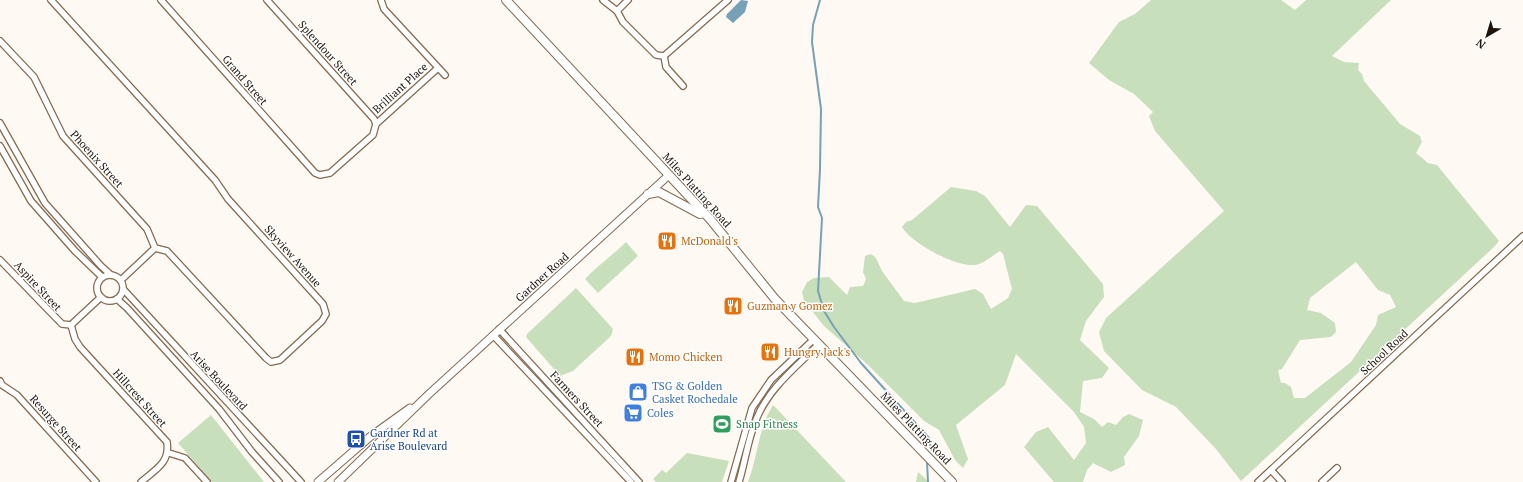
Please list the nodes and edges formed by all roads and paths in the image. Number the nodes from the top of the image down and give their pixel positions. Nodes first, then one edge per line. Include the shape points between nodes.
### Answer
1 (51, 0) edge
2 (161, 0) edge
3 (267, 0) edge
4 (380, 0) edge
5 (506, 0) edge
6 (603, 0) edge
7 (628, 0) edge
8 (728, 0) edge
9 (617, 11) junction
10 (0, 41) edge
11 (664, 56) junction
12 (438, 68) junction
13 (445, 75) dead end
14 (683, 86) dead end
15 (375, 122) junction
16 (0, 123) edge
17 (0, 146) edge
18 (314, 173) joint
19 (669, 175) junction
20 (648, 194) junction
21 (710, 219) junction
22 (1523, 236) edge
23 (155, 248) junction
24 (0, 260) edge
25 (111, 275) junction
26 (102, 277) junction
27 (121, 280) junction
28 (124, 290) junction
29 (101, 297) junction
30 (117, 300) junction
31 (70, 325) junction
32 (499, 330) junction
33 (493, 335) junction
34 (816, 342) junction
35 (1, 384) edge
36 (766, 386) junction
37 (771, 393) junction
38 (429, 394) junction
39 (169, 453) junction
40 (1337, 468) dead end
41 (1271, 470) junction
42 (1324, 481) edge
43 (96, 482) edge
44 (141, 482) edge
45 (207, 482) edge
46 (279, 482) edge
47 (301, 482) edge
48 (318, 482) edge
49 (338, 482) edge
50 (631, 482) edge
51 (639, 482) edge
52 (731, 482) edge
53 (739, 482) edge
54 (952, 482) edge
55 (1258, 482) edge
56 (1282, 482) edge

1 - 23 street, Skyview Avenue via 215,180 228,199 323,304 326,314 322,321 280,360 272,362 167,251
2 - 18 street, Grand Street
3 - 15 street, Splendour Street
4 - 12 street, Brilliant Place via 384,9
5 - 19 main road, Miles Platting Road
6 - 9 street
7 - 9 street
8 - 11 street
9 - 11 street via 623,22 656,55
10 - 23 street, Phoenix Street via 34,77 63,136 147,229
11 - 14 street via 666,68
12 - 13 street, Brilliant Place
12 - 15 street, Brilliant Place
15 - 18 street, Brilliant Place via 372,135 330,173
16 - 25 street via 45,203
17 - 26 street via 31,201
19 - 20 street, Gardner Road
19 - 21 main road, Miles Platting Road
20 - 21 main road via 659,192
20 - 32 street, Gardner Road
21 - 34 main road, Miles Platting Road via 775,299
22 - 41 street, School Road
23 - 27 street
24 - 31 street, Aspire Street via 55,320
25 - 26 street
25 - 27 street
26 - 29 street via 97,285
27 - 28 street
28 - 30 street
28 - 47 street, Arise Boulevard
29 - 30 street via 108,301
29 - 31 street
30 - 46 street, Arise Boulevard via 219,409
31 - 39 street, Hillcrest Street via 80,347 167,442
32 - 33 street, Gardner Road
32 - 51 street, Farmers Street
33 - 38 street, Gardner Road
33 - 50 street, Farmers Street
34 - 36 street
34 - 37 street
34 - 54 main road, Miles Platting Road
35 - 43 street, Resurge Street via 17,394
36 - 37 street
36 - 52 street via 747,419
37 - 53 street via 755,421
38 - 48 street, Gardner Road via 370,436
38 - 49 street, Gardner Road
39 - 44 street
39 - 45 street via 185,458
40 - 42 street
41 - 55 street, School Road
41 - 56 street

